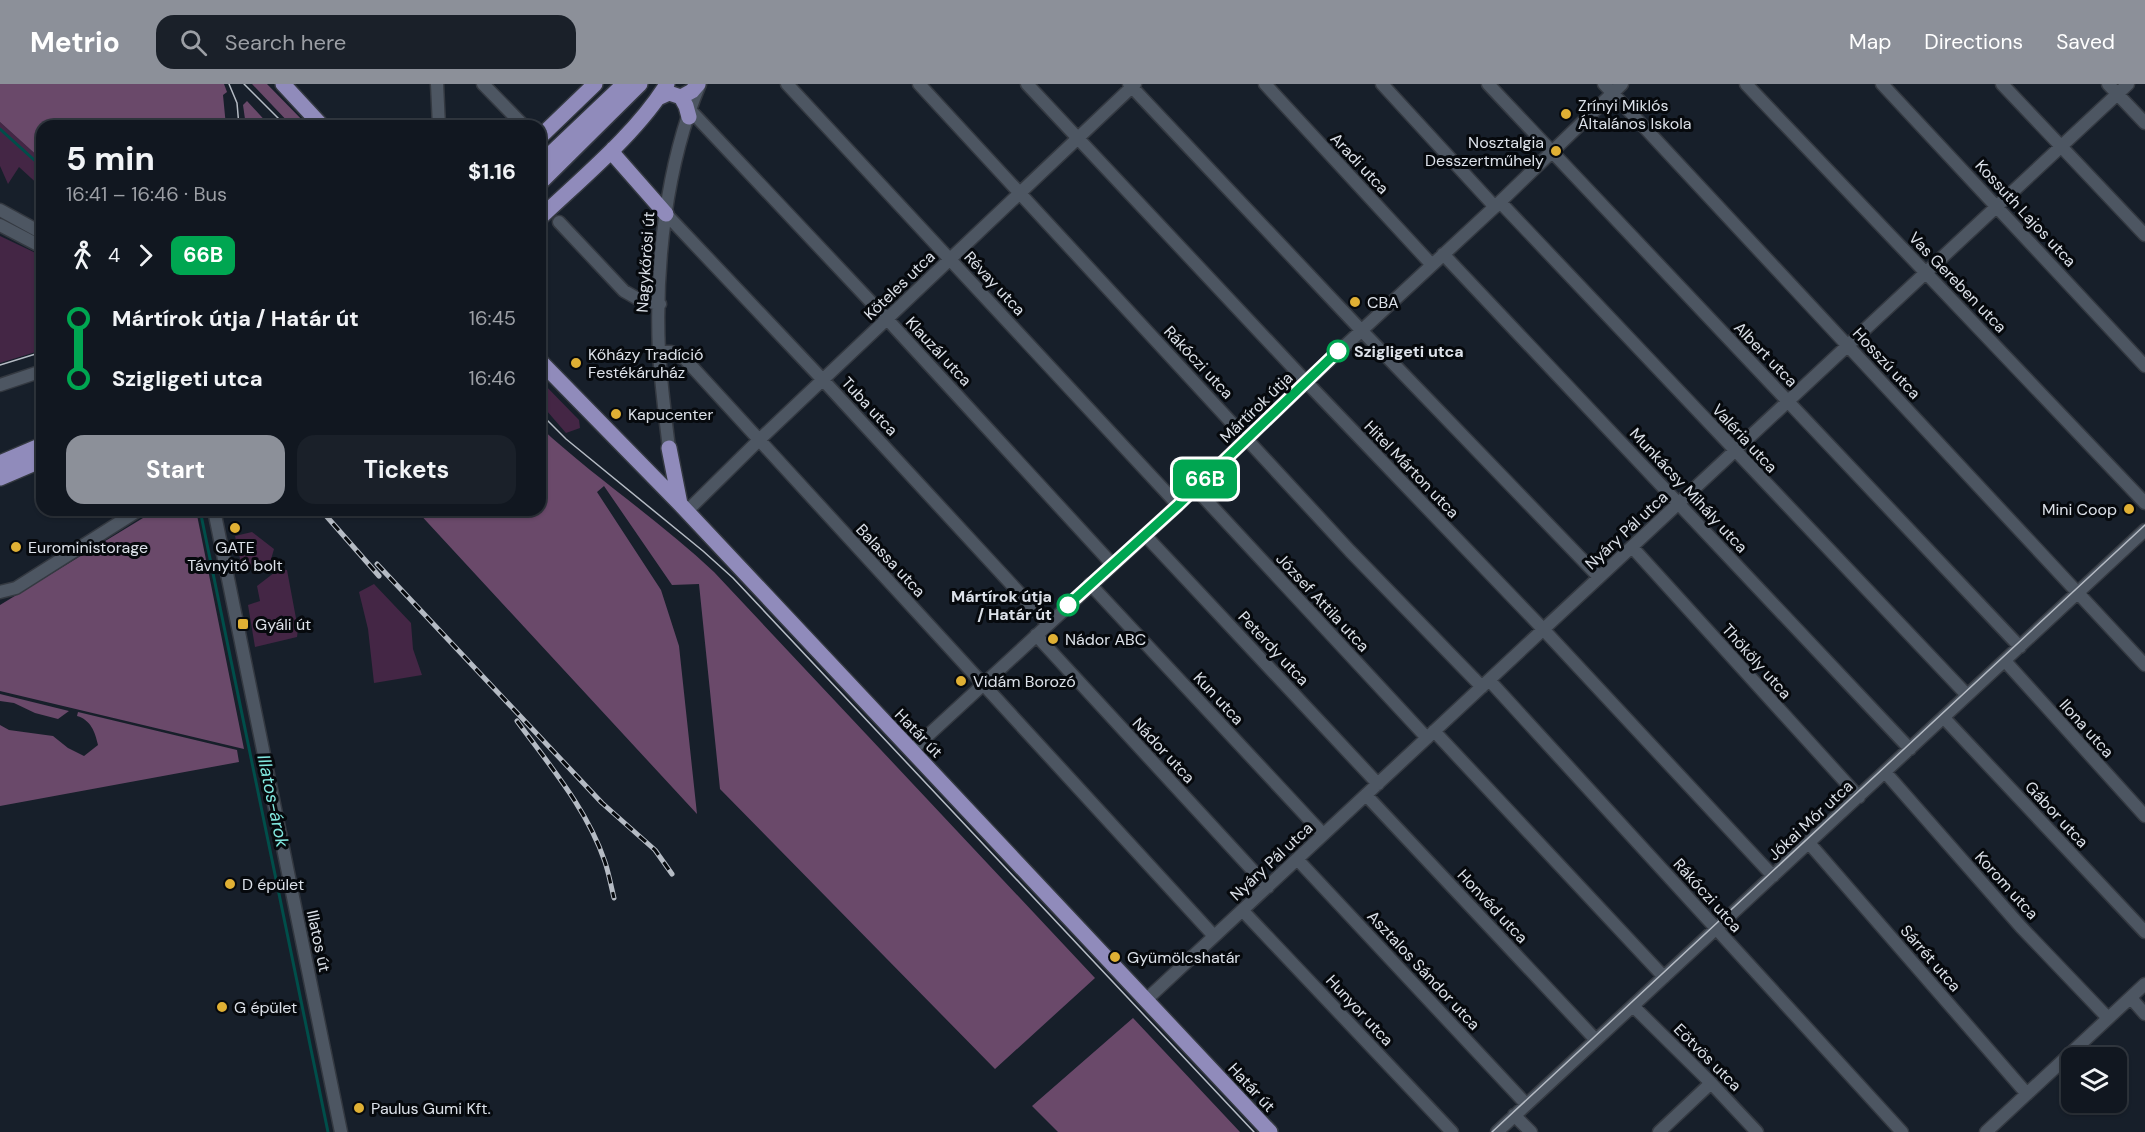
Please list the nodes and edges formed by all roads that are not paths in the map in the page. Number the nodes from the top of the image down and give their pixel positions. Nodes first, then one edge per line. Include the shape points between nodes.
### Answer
1 (283, 84) edge
2 (436, 84) edge
3 (483, 84) edge
4 (595, 84) edge
5 (624, 84) edge
6 (640, 84) edge
7 (667, 84) edge
8 (699, 84) edge
9 (787, 84) edge
10 (919, 84) edge
11 (1027, 84) edge
12 (1265, 84) edge
13 (1382, 84) edge
14 (1488, 84) edge
15 (1622, 84) edge
16 (1746, 84) edge
17 (1882, 84) edge
18 (2002, 84) edge
19 (2108, 84) edge
20 (2128, 84) edge
21 (1132, 85) edge
22 (1609, 89) edge
23 (2118, 94) junction
24 (681, 97) junction
25 (658, 98) junction
26 (690, 114) junction
27 (316, 120) edge
28 (439, 120) edge
29 (518, 120) edge
30 (2145, 123) edge
31 (546, 131) edge
32 (1077, 137) junction
33 (2061, 146) junction
34 (613, 149) junction
35 (1552, 153) junction
36 (546, 158) edge
37 (546, 177) edge
38 (1021, 192) junction
39 (1497, 205) junction
40 (1997, 206) junction
41 (0, 210) edge
42 (546, 212) edge
43 (666, 214) junction
44 (559, 222) dead end
45 (0, 225) edge
46 (36, 230) edge
47 (2145, 235) edge
48 (36, 244) edge
49 (1443, 254) junction
50 (950, 258) junction
51 (1432, 265) junction
52 (1926, 273) junction
53 (660, 304) junction
54 (887, 319) junction
55 (1361, 330) junction
56 (1849, 345) junction
57 (659, 352) junction
58 (2145, 366) edge
59 (546, 367) edge
60 (36, 373) edge
61 (823, 380) junction
62 (1306, 382) junction
63 (0, 385) edge
64 (1789, 401) junction
65 (1247, 439) junction
66 (758, 441) junction
67 (669, 448) junction
68 (36, 450) edge
69 (1735, 451) junction
70 (36, 452) edge
71 (0, 453) edge
72 (36, 453) edge
73 (0, 463) edge
74 (651, 474) junction
75 (0, 478) edge
76 (1195, 488) junction
77 (2145, 503) edge
78 (1679, 504) junction
79 (1178, 505) junction
80 (684, 507) junction
81 (130, 516) edge
82 (215, 516) edge
83 (2145, 530) edge
84 (1145, 535) junction
85 (1632, 547) junction
86 (1112, 564) junction
87 (1599, 577) junction
88 (1090, 584) junction
89 (0, 592) edge
90 (2077, 593) junction
91 (1048, 624) junction
92 (1543, 629) junction
93 (1036, 635) junction
94 (2020, 647) junction
95 (2005, 661) junction
96 (2145, 665) edge
97 (984, 683) junction
98 (1485, 684) junction
99 (1967, 695) junction
100 (1944, 718) junction
101 (1431, 734) junction
102 (1910, 749) junction
103 (911, 751) junction
104 (1885, 772) junction
105 (1378, 784) junction
106 (1366, 795) junction
107 (1859, 797) junction
108 (2145, 816) edge
109 (1323, 834) junction
110 (1809, 843) junction
111 (1298, 859) junction
112 (1773, 876) junction
113 (1268, 887) junction
114 (1243, 910) junction
115 (1716, 928) junction
116 (2145, 932) edge
117 (1214, 936) junction
118 (1664, 977) junction
119 (2145, 984) edge
120 (2131, 998) junction
121 (1147, 999) junction
122 (1634, 1006) junction
123 (2145, 1014) edge
124 (2108, 1018) junction
125 (1595, 1039) junction
126 (1711, 1083) junction
127 (2027, 1094) junction
128 (1526, 1104) junction
129 (1514, 1115) junction
130 (341, 1132) edge
131 (1270, 1132) edge
132 (1452, 1132) edge
133 (1497, 1132) edge
134 (1530, 1132) edge
135 (1659, 1132) edge
136 (1757, 1132) edge
137 (1902, 1132) edge
138 (1986, 1132) edge

1 - 27 main road
2 - 28 street
3 - 29 street
4 - 31 main road
5 - 36 main road
6 - 37 main road
7 - 25 main road
8 - 24 main road
8 - 26 street, Nagykőrösi út
9 - 50 street, Révay utca
10 - 38 street, Rákóczi utca
11 - 32 street, Hitel Márton utca
12 - 51 street, Aradi utca
13 - 39 street, Valéria utca
14 - 35 street, Albert utca
15 - 22 street, Mártírok útja
16 - 52 street, Vas Gereben utca
17 - 40 street, Kossuth Lajos utca
18 - 33 street
19 - 23 street
20 - 23 street, Nyáry Pál utca
21 - 32 street, Köteles utca
21 - 55 street
22 - 35 street, Mártírok útja
22 - 56 street, Hosszú utca
23 - 30 street
23 - 33 street, Nyáry Pál utca
24 - 25 main road via 669,93
24 - 26 main road
25 - 34 main road
26 - 43 street, Nagykőrösi út
26 - 54 street, Klauzál utca
32 - 38 street, Köteles utca
32 - 62 street, Hitel Márton utca
33 - 40 street, Nyáry Pál utca
33 - 47 street
34 - 42 main road
34 - 43 main road
35 - 39 street, Mártírok útja
35 - 64 street, Albert utca
38 - 50 street, Köteles utca
38 - 65 street, Rákóczi utca
39 - 49 street, Mártírok útja
39 - 69 street, Valéria utca
40 - 52 street, Nyáry Pál utca
40 - 58 street, Kossuth Lajos utca
41 - 46 street
43 - 53 street, Nagykőrösi út
43 - 61 street, Tuba utca
44 - 53 street via 629,295
45 - 48 street
49 - 51 street, Mártírok útja
49 - 78 street, Munkácsy Mihály utca
50 - 54 street, Köteles utca
50 - 79 street, Révay utca
51 - 55 street, Mártírok útja
52 - 56 street, Nyáry Pál utca
52 - 77 street, Vas Gereben utca
53 - 57 street, Nagykőrösi út
54 - 61 street, Köteles utca
54 - 86 street, Klauzál utca
55 - 62 street, Mártírok útja
55 - 87 street
56 - 64 street, Nyáry Pál utca
56 - 90 street, Hosszú utca
57 - 66 street, Balassa utca via 671,352 685,359
57 - 67 street, Nagykőrösi út
59 - 74 main road, Határ út
60 - 63 street
61 - 66 street, Köteles utca
61 - 91 street, Tuba utca
62 - 65 street, Mártírok útja
62 - 92 street, Hitel Márton utca
64 - 69 street, Nyáry Pál utca
64 - 94 street, Albert utca
65 - 76 street, Mártírok útja
65 - 98 street, Rákóczi utca via 1350,551
66 - 80 street, Köteles utca
66 - 97 street, Balassa utca
67 - 74 main road via 666,461
67 - 80 main road
68 - 71 main road
69 - 78 street, Nyáry Pál utca
69 - 99 street, Valéria utca
70 - 73 main road
72 - 75 main road
74 - 80 main road, Határ út
76 - 79 street, Mártírok útja
76 - 101 street, József Attila utca
78 - 85 street, Nyáry Pál utca
78 - 102 street, Munkácsy Mihály utca
79 - 84 street, Mártírok útja
80 - 103 main road, Határ út
81 - 89 street via 16,588
82 - 130 street, Illatos út
83 - 90 street, Jókai Mór utca
84 - 86 street, Mártírok útja
84 - 105 street, Peterdy utca
85 - 87 street, Nyáry Pál utca
85 - 107 street, Thököly utca
86 - 88 street, Mártírok útja
87 - 92 street, Nyáry Pál utca
88 - 91 street, Mártírok útja
88 - 109 street, Kun utca
90 - 94 street, Jókai Mór utca
90 - 96 street, Hosszú utca
91 - 93 street, Mártírok útja
92 - 98 street, Nyáry Pál utca
92 - 112 street, Hitel Márton utca
93 - 97 street, Mártírok útja
93 - 113 street, Nádor utca
94 - 95 street, Jókai Mór utca
95 - 99 street, Jókai Mór utca
95 - 108 street, Ilona utca
97 - 103 street, Mártírok útja
97 - 117 street, Balassa utca
98 - 101 street, Nyáry Pál utca
98 - 115 street, Rákóczi utca
99 - 100 street, Jókai Mór utca
100 - 102 street, Jókai Mór utca
100 - 116 street, Gábor utca
101 - 105 street, Nyáry Pál utca
101 - 118 street, József Attila utca
102 - 104 street, Jókai Mór utca
103 - 121 main road, Határ út
104 - 107 street, Jókai Mór utca
104 - 124 street, Korom utca via 2021,927
105 - 106 street, Nyáry Pál utca
106 - 109 street, Nyáry Pál utca
106 - 125 street, Honvéd utca
107 - 110 street, Jókai Mór utca
109 - 111 street, Nyáry Pál utca
110 - 112 street, Jókai Mór utca
110 - 127 street, Sárrét utca
111 - 113 street, Nyáry Pál utca
111 - 128 street, Asztalos Sándor utca
112 - 115 street, Jókai Mór utca
113 - 114 street, Nyáry Pál utca
114 - 117 street, Nyáry Pál utca
114 - 132 street, Hunyor utca
115 - 118 street, Jókai Mór utca
115 - 137 street, Rákóczi utca
117 - 121 street, Nyáry Pál utca
118 - 122 street, Jókai Mór utca
119 - 120 street
120 - 123 street
120 - 124 street
121 - 131 main road, Határ út
122 - 125 street, Jókai Mór utca
122 - 126 street, Eötvös utca
124 - 127 street
125 - 128 street, Jókai Mór utca
126 - 135 street
126 - 136 street, Eötvös utca
127 - 138 street
128 - 129 street, Jókai Mór utca
129 - 133 street, Jókai Mór utca
129 - 134 street

